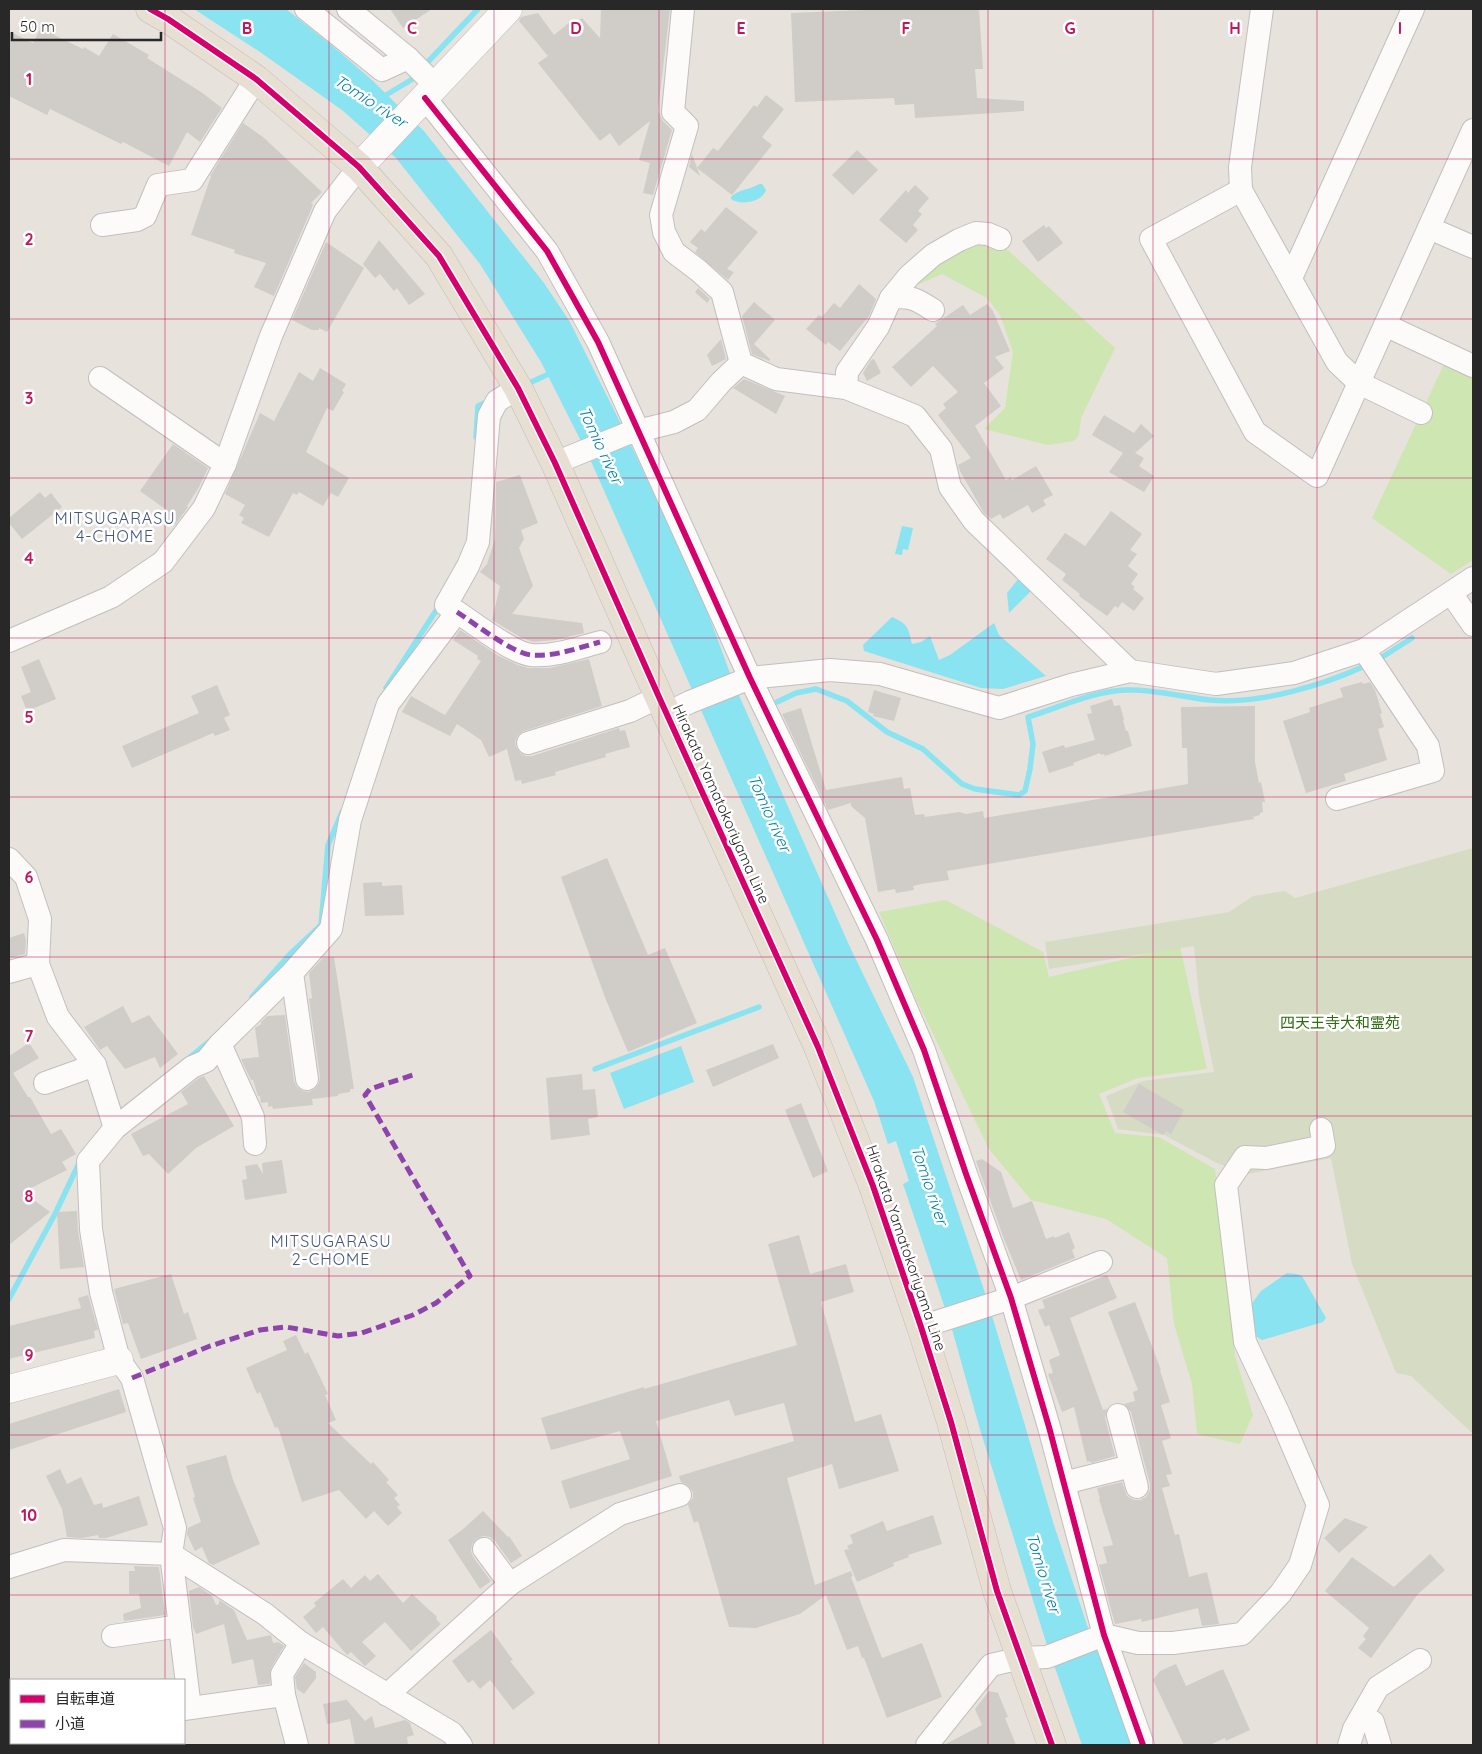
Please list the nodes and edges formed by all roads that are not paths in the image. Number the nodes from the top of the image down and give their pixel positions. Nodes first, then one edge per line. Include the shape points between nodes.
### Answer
1 (150, 9) edge
2 (306, 9) edge
3 (348, 9) edge
4 (508, 9) edge
5 (683, 9) edge
6 (1262, 9) edge
7 (1413, 9) edge
8 (408, 58) junction
9 (256, 79) junction
10 (423, 100) junction
11 (1473, 130) edge
12 (359, 167) junction
13 (1241, 190) junction
14 (102, 225) dead end
15 (1429, 228) junction
16 (1000, 239) dead end
17 (1473, 248) edge
18 (1291, 278) junction
19 (891, 298) junction
20 (933, 310) dead end
21 (1385, 325) junction
22 (741, 363) junction
23 (1473, 366) edge
24 (100, 378) dead end
25 (1359, 383) junction
26 (518, 388) junction
27 (846, 388) junction
28 (1421, 413) dead end
29 (632, 432) junction
30 (555, 463) junction
31 (225, 464) junction
32 (1473, 578) edge
33 (1451, 593) junction
34 (457, 612) junction
35 (1473, 625) edge
36 (9, 641) edge
37 (600, 642) dead end
38 (1364, 650) junction
39 (1130, 671) junction
40 (742, 681) junction
41 (672, 704) junction
42 (528, 743) dead end
43 (1337, 799) dead end
44 (9, 859) edge
45 (38, 964) junction
46 (9, 972) edge
47 (292, 973) junction
48 (220, 1044) junction
49 (94, 1065) junction
50 (307, 1079) dead end
51 (45, 1083) dead end
52 (115, 1128) junction
53 (1321, 1129) dead end
54 (255, 1144) dead end
55 (1101, 1262) dead end
56 (1011, 1298) junction
57 (931, 1324) junction
58 (119, 1360) junction
59 (9, 1389) edge
60 (1118, 1415) dead end
61 (1131, 1466) junction
62 (1064, 1483) junction
63 (1137, 1487) dead end
64 (680, 1496) dead end
65 (484, 1549) dead end
66 (171, 1554) junction
67 (9, 1567) edge
68 (510, 1584) junction
69 (180, 1626) junction
70 (1104, 1635) junction
71 (113, 1636) dead end
72 (301, 1643) junction
73 (1034, 1658) junction
74 (1420, 1660) dead end
75 (184, 1679) edge
76 (185, 1685) edge
77 (284, 1695) junction
78 (387, 1695) junction
79 (187, 1709) edge
80 (1361, 1717) junction
81 (296, 1745) edge
82 (461, 1745) edge
83 (928, 1745) edge
84 (1052, 1745) edge
85 (1143, 1745) edge
86 (1349, 1745) edge
87 (1380, 1745) edge

1 - 9 main road, Hirakata Yamatokoriyama Line
2 - 8 street via 382,70
3 - 8 street
4 - 10 street
5 - 22 street via 673,112 687,126 661,216 664,232 674,252 722,292
6 - 13 street via 1240,167
7 - 18 street
8 - 10 street
9 - 12 main road, Hirakata Yamatokoriyama Line
9 - 14 street via 192,180 158,185 146,216
10 - 12 street
10 - 29 street via 547,251 598,342
11 - 15 street
12 - 26 main road, Hirakata Yamatokoriyama Line via 439,256
12 - 31 street via 325,211 271,336
13 - 18 street
13 - 25 street via 1151,239 1255,432 1317,476
15 - 17 street
15 - 21 street
16 - 19 street via 976,233 959,240 933,255
18 - 25 street via 1337,362
19 - 20 street via 916,299
19 - 27 street via 878,327 847,372
21 - 23 street
21 - 25 street
22 - 27 street via 776,379
22 - 29 street via 697,410 674,422
24 - 31 street
25 - 28 street
26 - 30 main road, Hirakata Yamatokoriyama Line
26 - 34 street via 497,401 489,416 478,542 446,605
27 - 39 street via 914,416 941,449 950,486 974,521
29 - 30 street
29 - 40 street
30 - 41 main road, Hirakata Yamatokoriyama Line
31 - 36 street via 204,508 163,562 111,597
32 - 33 street
33 - 35 street
33 - 38 street
34 - 37 street via 512,648 530,655 560,653
34 - 47 street via 388,704 350,820 331,929
38 - 39 street via 1294,673 1216,684
38 - 43 street via 1428,746 1433,771
39 - 40 street via 1071,685 999,708 880,674 830,670
40 - 41 street
40 - 56 street via 877,940 924,1050
41 - 42 street via 630,711
41 - 57 main road, Hirakata Yamatokoriyama Line via 818,1047
44 - 45 street via 26,877 40,919
45 - 46 street
45 - 49 street via 58,1017
47 - 48 street
47 - 50 street
48 - 52 street via 206,1061 192,1067
48 - 54 street via 253,1117
49 - 51 street
49 - 52 street
52 - 58 street via 88,1161 91,1229 99,1283
53 - 70 street via 1324,1146 1266,1158 1245,1158 1226,1185 1245,1342 1318,1505 1300,1565 1280,1594 1242,1634 1173,1644 1138,1643
55 - 56 street
56 - 57 street
56 - 62 street
57 - 73 main road, Hirakata Yamatokoriyama Line via 951,1422 997,1591
58 - 59 street
58 - 66 street via 132,1378 175,1528
60 - 61 street
61 - 62 street
61 - 63 street
62 - 70 street
64 - 68 street via 620,1514
65 - 68 street
66 - 67 street via 64,1550
66 - 69 street
66 - 72 street via 265,1614
68 - 78 street
69 - 71 street
69 - 75 street
70 - 73 street
70 - 85 street
72 - 77 street via 282,1674
72 - 78 street
73 - 83 street via 992,1665
73 - 84 main road, Hirakata Yamatokoriyama Line
74 - 80 street via 1378,1687
76 - 79 street
77 - 79 street
77 - 81 street
78 - 82 street via 452,1732
80 - 86 street
80 - 87 street via 1373,1722

